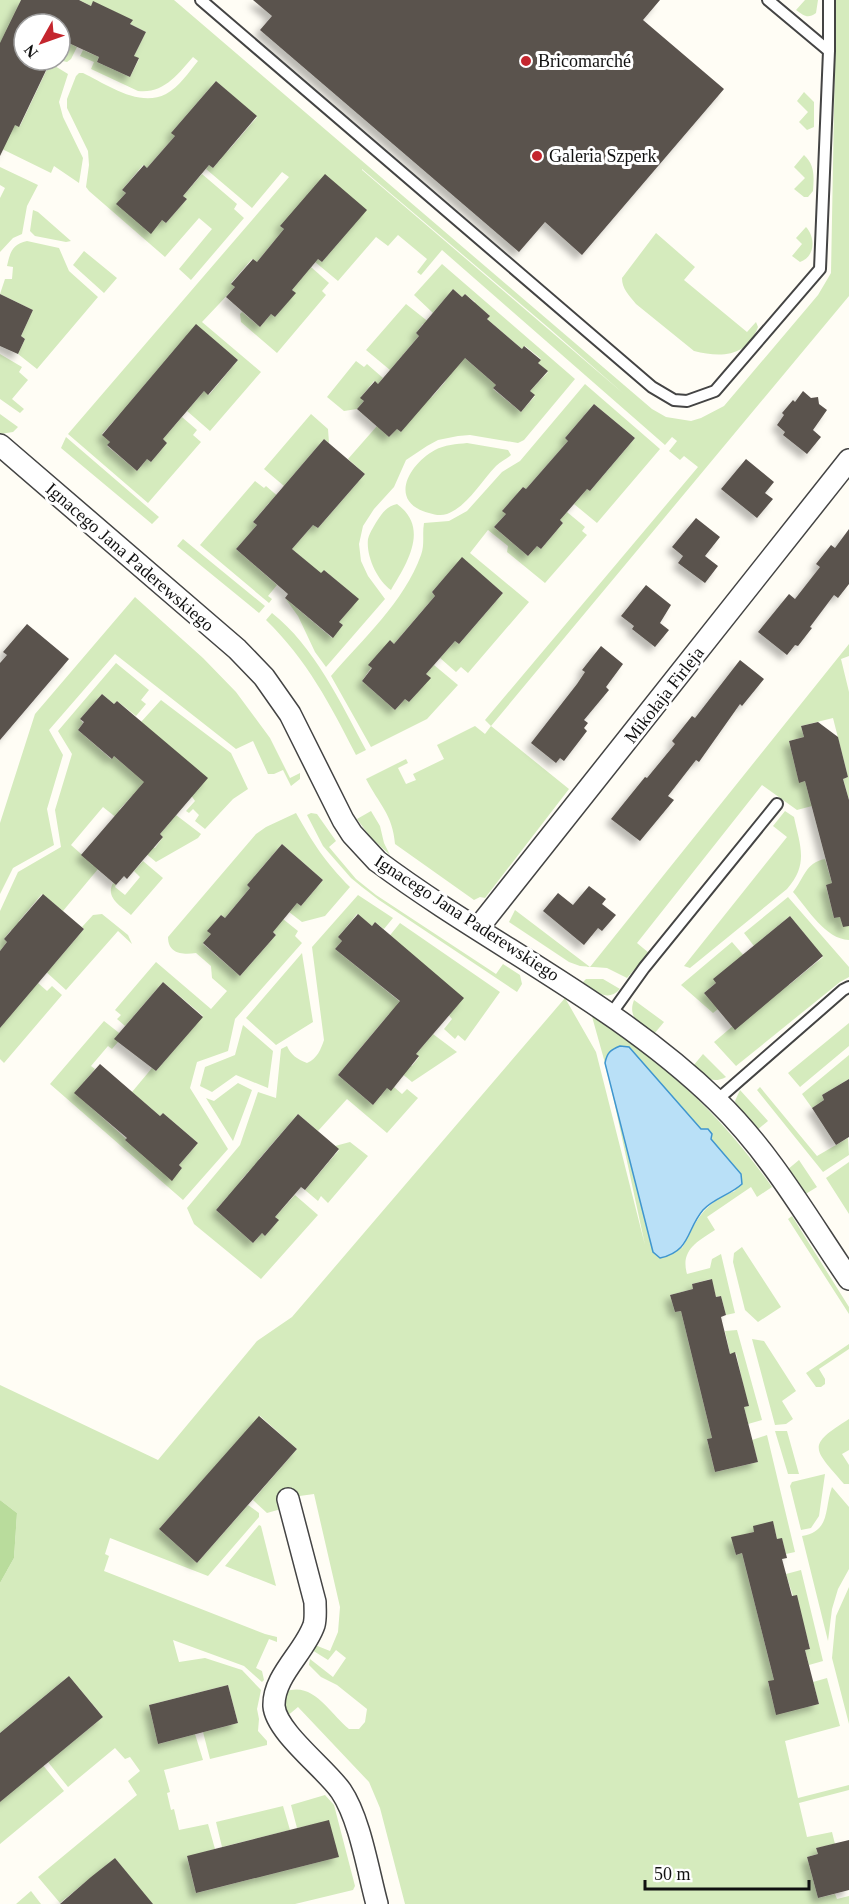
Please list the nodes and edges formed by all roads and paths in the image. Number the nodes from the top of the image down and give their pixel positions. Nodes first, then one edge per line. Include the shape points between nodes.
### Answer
1 (201, 0) edge
2 (768, 0) edge
3 (829, 0) edge
4 (829, 51) junction
5 (0, 445) edge
6 (849, 460) edge
7 (777, 804) dead end
8 (478, 928) junction
9 (849, 987) edge
10 (611, 1014) junction
11 (717, 1100) junction
12 (849, 1279) edge
13 (288, 1499) dead end
14 (377, 1904) edge

1 - 4 lane via 643,380 663,395 681,400 715,391 820,269
2 - 4 lane
3 - 4 lane
5 - 8 street, Ignacego Jana Paderewskiego via 237,649 264,677 290,714 343,820 362,847 392,872
6 - 8 street, Mikołaja Firleja
7 - 10 lane
8 - 10 street, Ignacego Jana Paderewskiego
9 - 11 lane
10 - 11 street, Ignacego Jana Paderewskiego
11 - 12 street, Ignacego Jana Paderewskiego via 761,1151
13 - 14 street via 315,1602 315,1619 279,1684 274,1705 286,1731 347,1801

